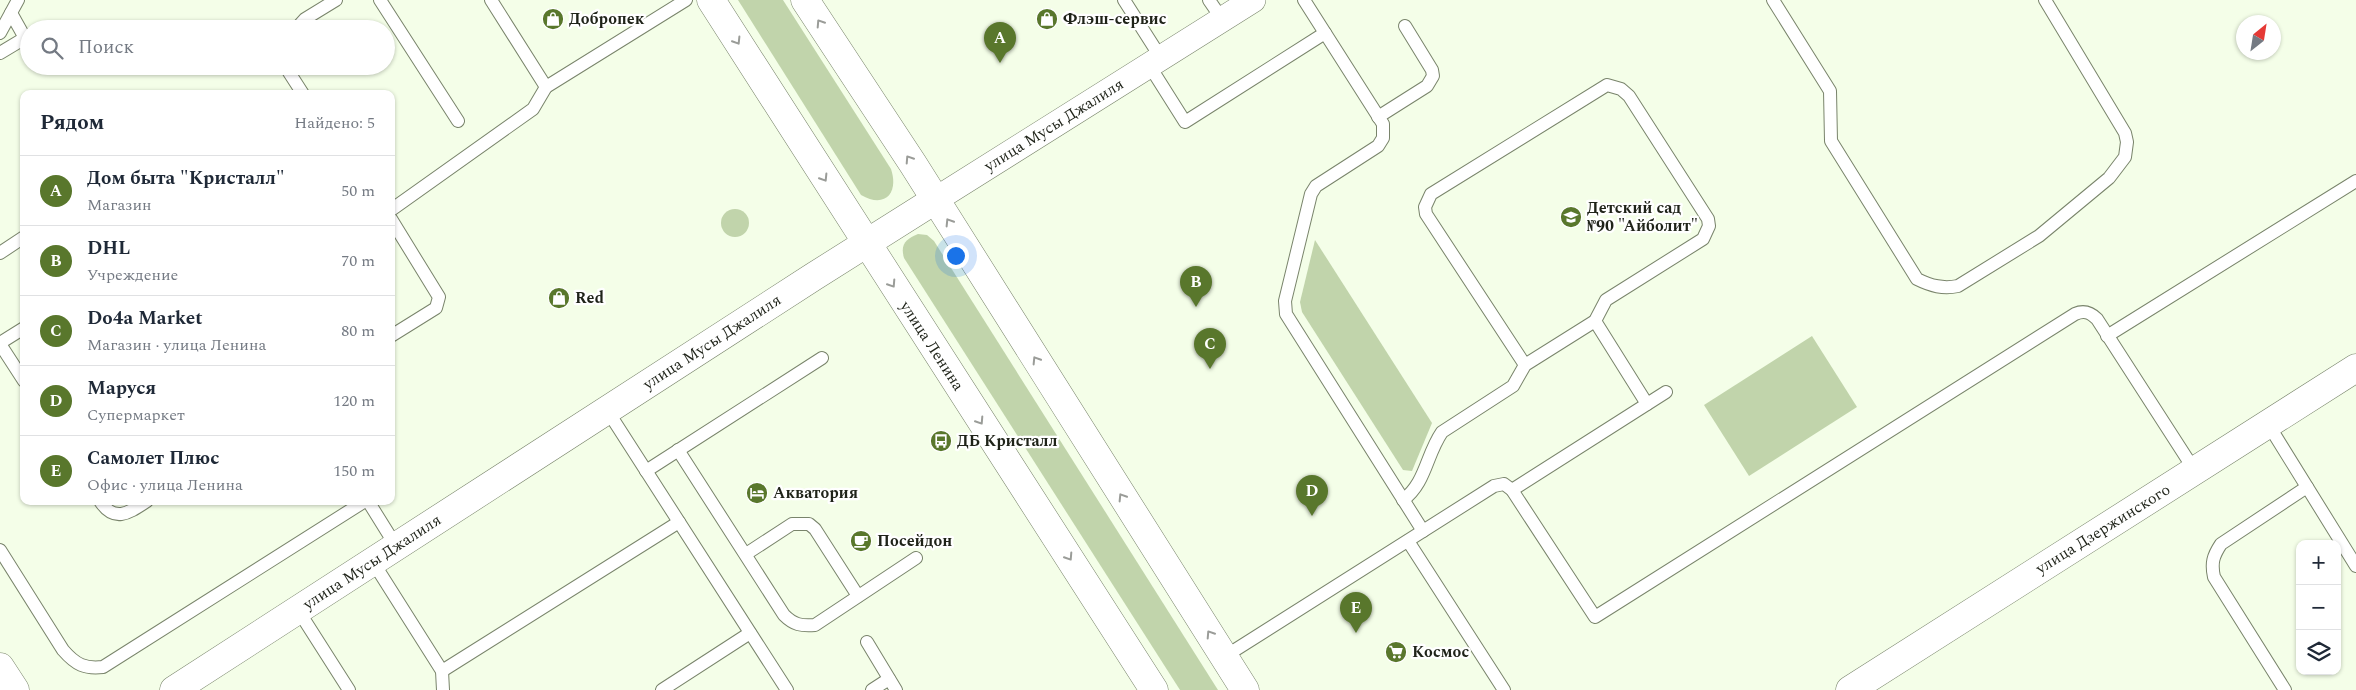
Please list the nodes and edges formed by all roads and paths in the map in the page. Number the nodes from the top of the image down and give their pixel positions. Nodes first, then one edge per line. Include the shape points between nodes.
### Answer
1 (18, 0) edge
2 (336, 0) edge
3 (380, 0) edge
4 (491, 0) edge
5 (686, 0) edge
6 (711, 0) edge
7 (805, 0) edge
8 (1124, 0) edge
9 (1253, 0) edge
10 (1304, 0) edge
11 (1773, 0) edge
12 (2044, 0) edge
13 (1216, 10) edge
14 (11, 13) junction
15 (304, 20) edge
16 (393, 20) edge
17 (395, 23) edge
18 (1405, 26) dead end
19 (20, 27) edge
20 (0, 33) edge
21 (1325, 33) junction
22 (20, 42) edge
23 (0, 54) edge
24 (1155, 61) junction
25 (291, 75) edge
26 (546, 87) junction
27 (300, 90) edge
28 (1378, 117) junction
29 (458, 121) dead end
30 (2356, 181) edge
31 (935, 200) junction
32 (395, 207) edge
33 (395, 226) edge
34 (20, 240) edge
35 (866, 243) junction
36 (0, 252) edge
37 (1595, 321) junction
38 (20, 330) edge
39 (395, 334) edge
40 (2107, 336) junction
41 (0, 343) edge
42 (822, 358) dead end
43 (1526, 365) junction
44 (2356, 368) edge
45 (20, 375) edge
46 (1666, 392) dead end
47 (1647, 404) junction
48 (607, 410) junction
49 (2268, 424) junction
50 (678, 450) junction
51 (646, 470) junction
52 (2195, 471) junction
53 (2307, 487) junction
54 (1512, 490) junction
55 (1403, 500) junction
56 (104, 505) edge
57 (141, 505) edge
58 (360, 505) edge
59 (369, 505) edge
60 (679, 522) junction
61 (1423, 531) junction
62 (1408, 541) junction
63 (396, 546) junction
64 (0, 550) edge
65 (746, 554) junction
66 (916, 558) dead end
67 (373, 562) junction
68 (2356, 566) edge
69 (858, 596) junction
70 (298, 610) junction
71 (750, 633) junction
72 (867, 642) dead end
73 (1224, 656) junction
74 (0, 667) edge
75 (442, 671) junction
76 (892, 685) edge
77 (15, 690) edge
78 (174, 690) edge
79 (349, 690) edge
80 (443, 690) edge
81 (662, 690) edge
82 (787, 690) edge
83 (872, 690) edge
84 (1154, 690) edge
85 (1245, 690) edge
86 (1504, 690) edge
87 (1850, 690) edge
88 (2285, 690) edge

1 - 14 lane
2 - 15 lane
3 - 16 lane
4 - 26 lane
5 - 26 lane
6 -> 35 main road, улица Ленина
31 -> 7 main road
8 - 24 lane
9 - 13 street, улица Мусы Джалиля
10 - 21 lane
11 - 12 lane via 1830,91 1831,141 1917,279 1946,288 1958,286 2040,236 2109,178 2125,157 2125,133
13 - 24 street, улица Мусы Джалиля
14 - 19 lane
14 - 20 lane
17 - 29 lane
18 - 28 lane via 1434,76 1426,86
21 - 24 lane via 1184,122
21 - 28 lane
22 - 23 lane
24 - 31 street, улица Мусы Джалиля
25 - 27 lane
26 - 32 lane via 533,109
28 - 55 lane via 1383,124 1383,138 1378,146 1316,186 1310,194 1285,308
30 - 40 lane
31 - 35 main road, улица Мусы Джалиля
73 -> 31 main road
33 - 39 lane via 439,297 436,308
34 - 36 lane
35 - 48 main road, улица Мусы Джалиля
35 -> 84 main road, улица Ленина
37 - 43 lane
37 - 43 lane via 1606,300 1703,239 1709,226 1708,219 1628,96 1615,86 1607,85 1431,194 1426,201 1426,214
37 - 47 lane
38 - 41 lane
40 - 52 lane
40 - 54 lane via 2092,314 2083,311 2075,314 1595,617
41 - 45 lane
42 - 50 lane
43 - 55 lane via 1513,386 1442,432 1419,485
44 - 49 main road, улица Дзержинского
46 - 47 lane
47 - 54 lane
48 - 51 lane
48 - 63 main road, улица Мусы Джалиля
49 - 52 main road, улица Дзержинского
49 - 53 lane
50 - 51 lane
50 - 65 lane
51 - 60 lane
52 - 87 main road, улица Дзержинского
53 - 68 lane
53 - 88 lane via 2221,544 2213,555 2214,577
54 - 61 lane via 1504,484 1494,486
55 - 61 lane
56 - 57 lane via 113,514 125,515
58 - 64 lane via 103,667 89,669 74,662 63,650
59 - 63 lane
60 - 71 lane
60 - 75 lane
61 - 62 lane
62 - 73 lane
62 - 86 lane
63 - 67 main road, улица Мусы Джалиля
65 - 69 lane via 784,616 792,623 814,625
65 - 69 lane via 792,524 809,524
66 - 69 lane
67 - 70 main road, улица Мусы Джалиля
67 - 75 lane
70 - 78 main road, улица Мусы Джалиля
70 - 79 lane
71 - 81 lane
71 - 82 lane
72 - 76 lane
73 - 85 main road
74 - 77 main road
75 - 80 lane
76 - 83 lane

